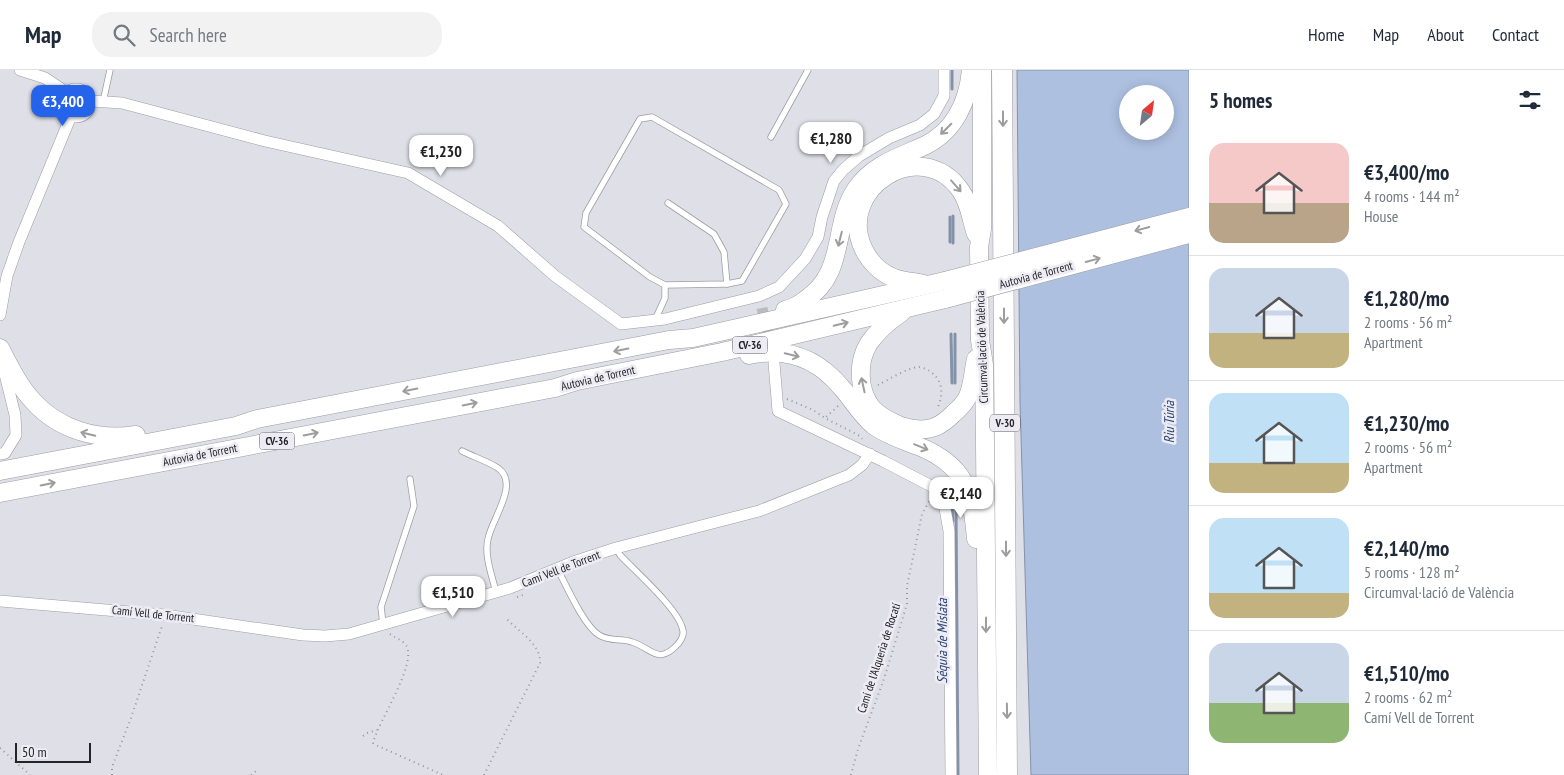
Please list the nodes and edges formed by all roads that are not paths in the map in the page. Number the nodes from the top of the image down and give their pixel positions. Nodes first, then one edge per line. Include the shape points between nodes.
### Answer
1 (20, 70) edge
2 (110, 70) edge
3 (808, 70) edge
4 (944, 70) edge
5 (971, 70) edge
6 (982, 70) edge
7 (1002, 70) edge
8 (66, 92) junction
9 (91, 101) junction
10 (103, 102) junction
11 (71, 116) junction
12 (771, 137) dead end
13 (668, 203) dead end
14 (1189, 216) edge
15 (1189, 234) edge
16 (979, 247) junction
17 (937, 283) junction
18 (727, 284) junction
19 (665, 285) junction
20 (759, 296) junction
21 (762, 308) tunnel mouth
22 (908, 308) junction
23 (0, 315) edge
24 (655, 320) junction
25 (669, 340) junction
26 (980, 340) junction
27 (0, 348) edge
28 (774, 363) dead end
29 (554, 388) junction
30 (257, 419) junction
31 (462, 452) dead end
32 (0, 454) edge
33 (870, 454) junction
34 (0, 471) edge
35 (410, 479) dead end
36 (0, 493) edge
37 (616, 548) junction
38 (557, 568) junction
39 (986, 576) junction
40 (496, 592) junction
41 (0, 601) edge
42 (383, 624) junction
43 (951, 775) edge
44 (988, 775) edge
45 (1008, 775) edge

1 - 8 street via 46,78
2 - 10 lane
3 - 12 lane
4 - 20 street via 944,96 934,114 920,125 859,156 844,170 834,181 818,237 805,260 778,287
5 -> 25 highway via 970,87 956,120 928,144 883,163 855,190 832,270 815,294 793,308 691,330
6 - 16 highway, Circumval·lació de València / V-30 via 982,228
7 -> 45 highway, Circumval·lació de València / V-30
8 - 9 street via 79,88
8 - 11 street via 62,106
9 - 10 street
9 - 11 street via 85,114
10 - 24 street via 122,103 408,173 498,226 555,276 621,324
11 - 23 street via 16,250
13 - 18 lane via 714,234 724,252
14 -> 17 highway, Autovia de Torrent / CV-36, bridge
22 -> 15 highway, Autovia de Torrent / CV-36, bridge
17 -> 16 highway via 893,278 869,259 858,231 858,215 871,188 882,178 896,170 911,167 926,167 950,178 962,192 969,208
16 - 26 highway, Circumval·lació de València / V-30
17 - 25 highway, Autovia de Torrent / CV-36 via 693,338
18 - 19 lane
18 - 19 lane via 742,281 786,204 779,190 652,117 640,119 586,213 584,227
19 - 24 lane via 665,298
20 - 21 street
20 - 24 street
26 -> 22 highway via 968,397 959,409 934,427 921,429 895,424 872,408 863,389 861,367 868,345 878,331
29 -> 22 highway, Autovia de Torrent / CV-36
25 -> 30 highway, Autovia de Torrent / CV-36
26 - 39 highway, Circumval·lació de València / V-30 via 984,365
30 -> 27 highway via 233,418 130,436 87,434 51,417 33,402
27 - 32 street via 16,415 16,435 5,453
28 - 33 street via 778,411
36 -> 29 highway, Autovia de Torrent / CV-36
29 -> 39 highway via 580,389 762,352 780,352 815,363 830,374 874,425 892,436 931,451 961,477 970,495 977,553
30 - 34 highway, Autovia de Torrent / CV-36 via 236,426
31 - 40 lane via 496,467 507,480 507,490 487,548
33 - 37 street, Camí Vell de Torrent via 849,475 759,511
33 - 43 street via 936,489 944,503 949,532
35 - 42 lane via 414,506 383,600 380,614
37 - 38 street, Camí Vell de Torrent
37 - 38 lane via 671,608 682,626 684,636 664,655 655,655 635,642 610,640 598,635 588,624
38 - 40 street, Camí Vell de Torrent
39 -> 44 highway, Circumval·lació de València / V-30
40 - 42 street, Camí Vell de Torrent
41 - 42 street, Camí Vell de Torrent via 165,614 303,635 349,634

